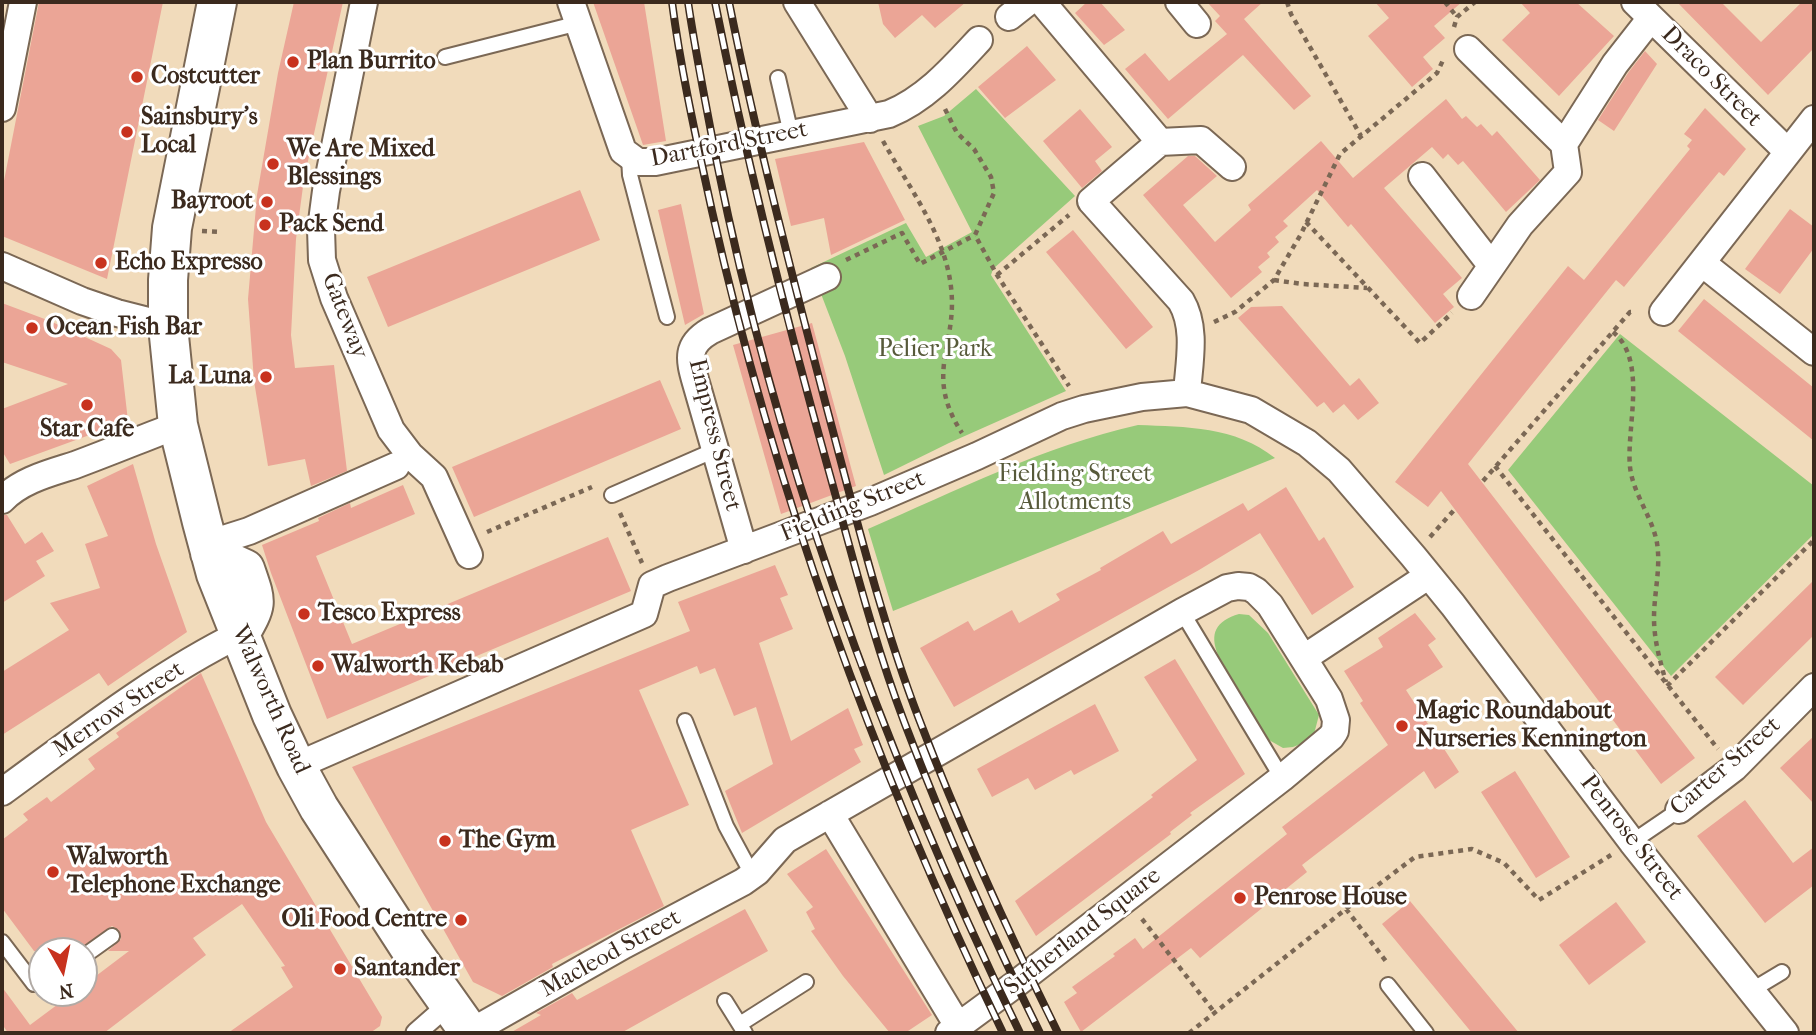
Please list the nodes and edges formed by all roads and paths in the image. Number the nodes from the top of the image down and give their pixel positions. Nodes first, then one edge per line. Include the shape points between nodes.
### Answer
1 (23, 2) edge
2 (217, 2) edge
3 (364, 2) edge
4 (797, 2) edge
5 (1042, 2) edge
6 (1179, 2) edge
7 (1287, 2) edge
8 (1445, 2) edge
9 (1475, 2) edge
10 (1644, 10) edge
11 (575, 12) edge
12 (1457, 17) junction
13 (1197, 24) dead end
14 (979, 40) dead end
15 (1456, 43) junction
16 (446, 57) dead end
17 (778, 78) dead end
18 (932, 87) junction
19 (2, 108) edge
20 (870, 119) junction
21 (1814, 119) edge
22 (791, 134) junction
23 (1361, 136) junction
24 (1160, 142) junction
25 (1564, 144) junction
26 (1788, 152) junction
27 (629, 157) junction
28 (1232, 167) dead end
29 (1422, 176) dead end
30 (1091, 201) junction
31 (1306, 222) junction
32 (202, 230) dead end
33 (221, 232) dead end
34 (975, 235) junction
35 (942, 252) junction
36 (1702, 262) junction
37 (1491, 265) junction
38 (2, 266) edge
39 (997, 275) junction
40 (827, 277) joint
41 (1274, 280) junction
42 (1368, 288) junction
43 (1471, 296) joint
44 (1663, 312) joint
45 (667, 317) dead end
46 (168, 326) junction
47 (1191, 332) junction
48 (1613, 332) junction
49 (1814, 352) edge
50 (1187, 393) junction
51 (1084, 409) junction
52 (178, 425) junction
53 (715, 450) junction
54 (977, 456) junction
55 (403, 460) junction
56 (1495, 466) junction
57 (1483, 481) dead end
58 (612, 495) junction
59 (2, 500) edge
60 (1455, 509) dead end
61 (1814, 540) edge
62 (466, 548) joint
63 (209, 549) junction
64 (744, 550) junction
65 (1414, 558) junction
66 (652, 585) junction
67 (1182, 612) junction
68 (240, 634) junction
69 (1304, 658) junction
70 (1667, 686) junction
71 (1814, 687) edge
72 (685, 721) dead end
73 (296, 765) junction
74 (1734, 768) junction
75 (1282, 778) junction
76 (2, 792) edge
77 (1679, 810) joint
78 (830, 814) junction
79 (1632, 842) junction
80 (753, 876) junction
81 (1126, 898) junction
82 (1346, 909) junction
83 (112, 936) dead end
84 (2, 942) edge
85 (98, 946) edge
86 (1782, 972) dead end
87 (28, 976) edge
88 (806, 982) dead end
89 (1388, 985) joint
90 (1752, 990) junction
91 (724, 1001) dead end
92 (1215, 1013) junction
93 (463, 1023) edge
94 (742, 1029) edge
95 (953, 1030) edge
96 (416, 1033) edge
97 (1189, 1033) edge
98 (1426, 1033) edge
99 (1785, 1033) edge

1 - 19 street
2 - 46 main road, Walworth Road via 172,228
3 - 55 street, Gateway via 326,191 320,246 334,298
4 - 20 street
5 - 24 street
6 - 13 street
7 - 23 path
8 - 12 path
9 - 12 path
10 - 25 street
10 - 26 street, Draco Street
11 - 16 lane
11 - 27 street, Dartford Street via 623,151
12 - 15 path
14 - 18 street, Dartford Street
15 - 23 path via 1437,73
15 - 25 street
17 - 22 lane
18 - 20 street, Dartford Street via 900,109
18 - 34 path via 957,133 974,149 991,177 994,193
20 - 22 street, Dartford Street
20 - 35 path
21 - 26 street
22 - 27 street, Dartford Street via 655,162
23 - 31 path via 1340,154
24 - 28 street via 1201,140
24 - 30 street
25 - 37 street via 1567,172
26 - 36 street
27 - 45 lane
29 - 37 street
30 - 39 path
30 - 47 street via 1181,301
31 - 41 path
31 - 42 path
32 - 33 path
34 - 35 path
34 - 39 path
35 - 40 path via 920,264 902,233 837,265
35 - 54 path via 951,287 943,387 950,415
36 - 44 street
36 - 49 street
37 - 43 street
38 - 46 street via 82,301
39 - 51 path
40 - 53 street, Empress Street via 696,340 692,370
41 - 42 path
41 - 47 path via 1235,312
42 - 43 path via 1420,343
44 - 48 path via 1630,312
46 - 52 main road, Walworth Road
47 - 50 street
48 - 56 path
48 - 70 path via 1626,349 1632,376 1630,467 1656,541 1655,633
50 - 51 street, Fielding Street
50 - 65 street, Fielding Street via 1251,410 1307,443 1339,470
51 - 54 street, Fielding Street
52 - 59 street via 51,471
52 - 63 main road, Walworth Road
53 - 58 lane
53 - 64 street, Empress Street
54 - 64 street, Fielding Street
55 - 62 street, Gateway via 434,477
55 - 63 street
56 - 57 path
56 - 70 path
58 - 62 path via 598,485
58 - 66 path
60 - 65 path
61 - 70 path
63 - 68 main road, Walworth Road
64 - 66 street, Fielding Street
65 - 69 street
65 - 79 street, Penrose Street
66 - 73 street via 644,614
67 - 69 street, Sutherland Square via 1227,588 1249,587 1270,605
67 - 75 lane
67 - 78 street, Sutherland Square
68 - 73 main road, Walworth Road
68 - 76 street, Merrow Street via 190,661
69 - 75 street, Sutherland Square via 1334,710 1335,730
70 - 74 path
71 - 74 street, Carter Street
72 - 80 lane via 726,825
73 - 93 main road, Walworth Road via 408,947
74 - 77 street, Carter Street
75 - 81 street, Sutherland Square
77 - 79 lane, Carter Street
78 - 80 street, Sutherland Square via 780,843
78 - 95 street, Sutherland Square
79 - 82 path via 1539,900 1504,863 1472,849 1415,857
79 - 90 street, Penrose Street
80 - 93 street, Macleod Street
81 - 92 path
81 - 95 street, Sutherland Square
82 - 89 path via 1398,977
82 - 92 path
83 - 85 lane
84 - 87 lane
86 - 90 lane
88 - 94 lane
89 - 98 lane
90 - 99 street, Penrose Street
91 - 94 lane
92 - 97 path
93 - 96 street

